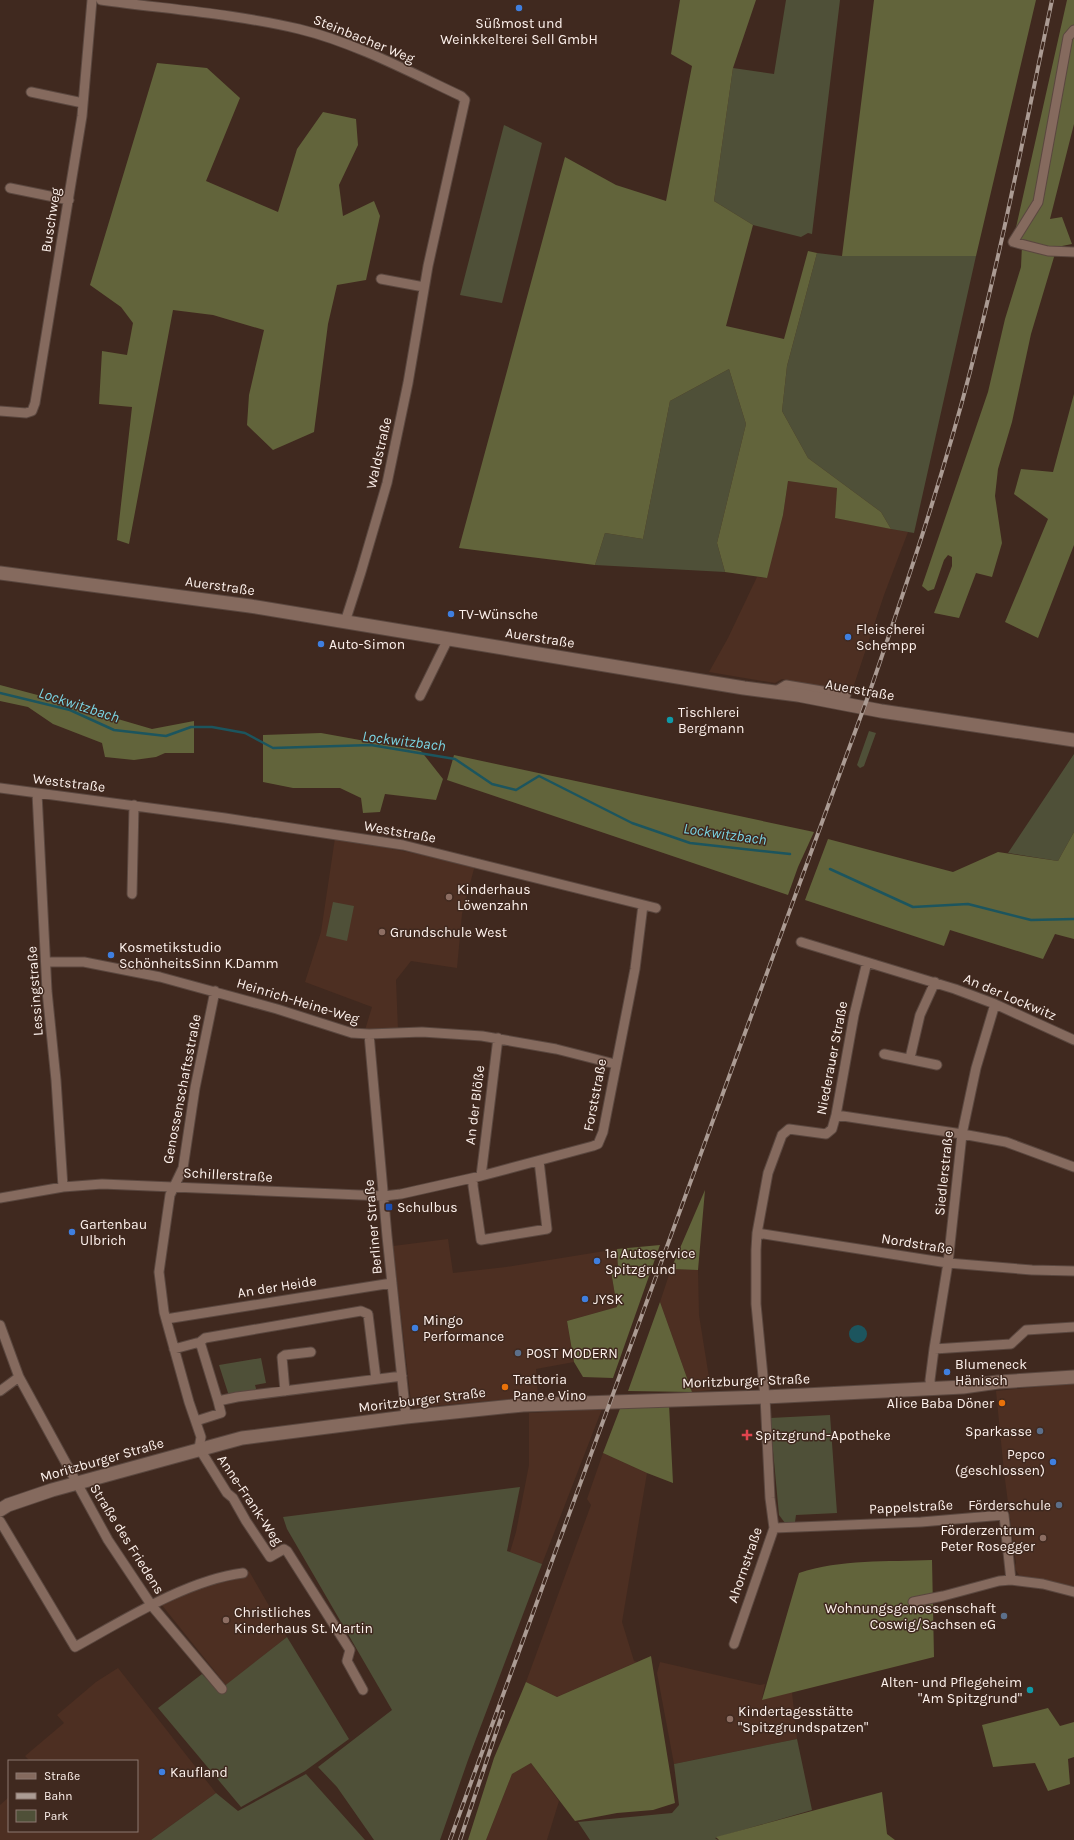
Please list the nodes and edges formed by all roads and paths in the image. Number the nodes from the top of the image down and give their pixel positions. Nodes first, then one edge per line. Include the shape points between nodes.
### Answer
1 (92, 0) edge
2 (101, 0) edge
3 (1074, 30) edge
4 (31, 92) dead end
5 (83, 103) junction
6 (465, 104) joint
7 (10, 188) dead end
8 (69, 200) junction
9 (1074, 252) edge
10 (381, 279) dead end
11 (424, 287) junction
12 (0, 411) edge
13 (0, 573) edge
14 (345, 622) junction
15 (448, 639) junction
16 (776, 691) junction
17 (420, 696) dead end
18 (846, 696) dead end
19 (1074, 740) edge
20 (0, 788) edge
21 (37, 792) junction
22 (134, 805) junction
23 (132, 894) dead end
24 (643, 905) junction
25 (656, 908) dead end
26 (801, 942) dead end
27 (46, 962) junction
28 (867, 962) junction
29 (935, 982) junction
30 (215, 991) junction
31 (995, 1004) junction
32 (369, 1034) junction
33 (498, 1038) junction
34 (1074, 1040) edge
35 (884, 1054) dead end
36 (910, 1058) junction
37 (615, 1064) junction
38 (937, 1065) dead end
39 (836, 1115) junction
40 (962, 1134) junction
41 (539, 1161) junction
42 (1074, 1167) edge
43 (477, 1177) junction
44 (174, 1186) junction
45 (62, 1187) junction
46 (384, 1196) junction
47 (0, 1198) edge
48 (757, 1232) junction
49 (948, 1263) junction
50 (1074, 1271) edge
51 (392, 1283) junction
52 (166, 1319) junction
53 (0, 1324) edge
54 (1074, 1327) edge
55 (200, 1342) junction
56 (174, 1349) junction
57 (934, 1349) junction
58 (311, 1352) dead end
59 (402, 1376) junction
60 (19, 1377) junction
61 (1074, 1377) edge
62 (376, 1379) junction
63 (931, 1388) junction
64 (0, 1391) edge
65 (285, 1391) junction
66 (764, 1397) junction
67 (218, 1401) junction
68 (406, 1417) junction
69 (196, 1421) junction
70 (200, 1448) junction
71 (76, 1484) junction
72 (0, 1510) edge
73 (0, 1521) edge
74 (774, 1528) junction
75 (243, 1573) dead end
76 (1011, 1580) junction
77 (1074, 1592) edge
78 (913, 1602) dead end
79 (152, 1606) junction
80 (734, 1644) dead end
81 (222, 1689) dead end
82 (363, 1690) dead end

1 - 5 street, Buschweg
2 - 6 street, Steinbacher Weg via 300,29 337,40 418,76 461,96
3 - 9 street via 1068,37 1038,202 1014,242 1048,252
4 - 5 street
5 - 8 street, Buschweg
6 - 11 street, Waldstraße
7 - 8 street
8 - 12 street, Buschweg via 35,403 32,411 26,413
10 - 11 street
11 - 14 street, Waldstraße via 408,384 387,483
13 - 14 street, Auerstraße via 206,600
14 - 15 street, Auerstraße
15 - 16 street, Auerstraße via 744,688
15 - 17 street
16 - 18 street via 786,685
16 - 19 street, Auerstraße via 881,711
20 - 21 street, Weststraße
21 - 22 street, Weststraße
21 - 27 street, Lessingstraße
22 - 23 street
22 - 24 street, Weststraße via 403,845
24 - 25 street, Weststraße
24 - 37 street, Forststraße via 635,969
26 - 28 street, An der Lockwitz
27 - 30 street, Heinrich-Heine-Weg via 106,965
27 - 45 street, Lessingstraße
28 - 29 street, An der Lockwitz
28 - 39 street, Niederauer Straße via 854,1015
29 - 31 street, An der Lockwitz
29 - 36 street via 920,1015
30 - 32 street, Heinrich-Heine-Weg via 352,1033
30 - 44 street, Genossenschaftsstraße via 195,1088 183,1168
31 - 34 street, An der Lockwitz
31 - 40 street, Siedlerstraße via 976,1068
32 - 33 street, Heinrich-Heine-Weg via 422,1032
32 - 46 street, Berliner Straße
33 - 37 street, Heinrich-Heine-Weg
33 - 43 street, An der Blöße
35 - 36 street
36 - 38 street
37 - 41 street, Forststraße via 603,1132 598,1144
39 - 40 street
39 - 48 street, Niederauer Straße via 832,1129 826,1134 789,1130 782,1136 768,1173
40 - 42 street via 1006,1142
40 - 49 street, Siedlerstraße
41 - 43 street, Forststraße
41 - 43 street, An der Blöße via 547,1229 481,1240 472,1186
43 - 46 street, Forststraße
44 - 45 street, Schillerstraße via 102,1184
44 - 46 street, Schillerstraße
44 - 52 street, Genossenschaftsstraße via 170,1195 160,1264 160,1289
45 - 47 street, Schillerstraße
46 - 51 street, Berliner Straße
48 - 49 street, Nordstraße
48 - 66 street, Niederauer Straße via 755,1291
49 - 50 street, Nordstraße
49 - 57 street, Siedlerstraße
51 - 52 street, An der Heide
51 - 59 street, Berliner Straße
52 - 56 street, Genossenschaftsstraße
53 - 60 street, Straße des Friedens
54 - 57 street via 1026,1330 1012,1344
55 - 56 street
55 - 62 street via 205,1338 362,1311 368,1314
55 - 67 street
56 - 69 street, Genossenschaftsstraße
57 - 63 street, Siedlerstraße
58 - 65 street via 282,1357
59 - 62 street
59 - 68 street, Berliner Straße
60 - 64 street
60 - 71 street, Straße des Friedens
61 - 63 street, Moritzburger Straße
62 - 65 street
63 - 66 street, Moritzburger Straße
65 - 67 street
66 - 68 street, Moritzburger Straße via 523,1405
66 - 74 street, Ahornstraße
67 - 69 street via 221,1413
68 - 70 street, Moritzburger Straße via 242,1438
69 - 70 street, Genossenschaftsstraße via 201,1437
70 - 71 street, Moritzburger Straße
70 - 82 street, Anne-Frank-Weg via 270,1557 284,1549 287,1551 350,1650 347,1661
71 - 72 street, Moritzburger Straße via 8,1505
71 - 79 street, Straße des Friedens via 108,1540
73 - 79 street via 75,1647
74 - 76 street, Pappelstraße via 921,1522 1004,1515
74 - 80 street, Ahornstraße
75 - 79 street via 226,1575 206,1582
76 - 77 street via 1043,1584
76 - 78 street
79 - 81 street, Straße des Friedens

